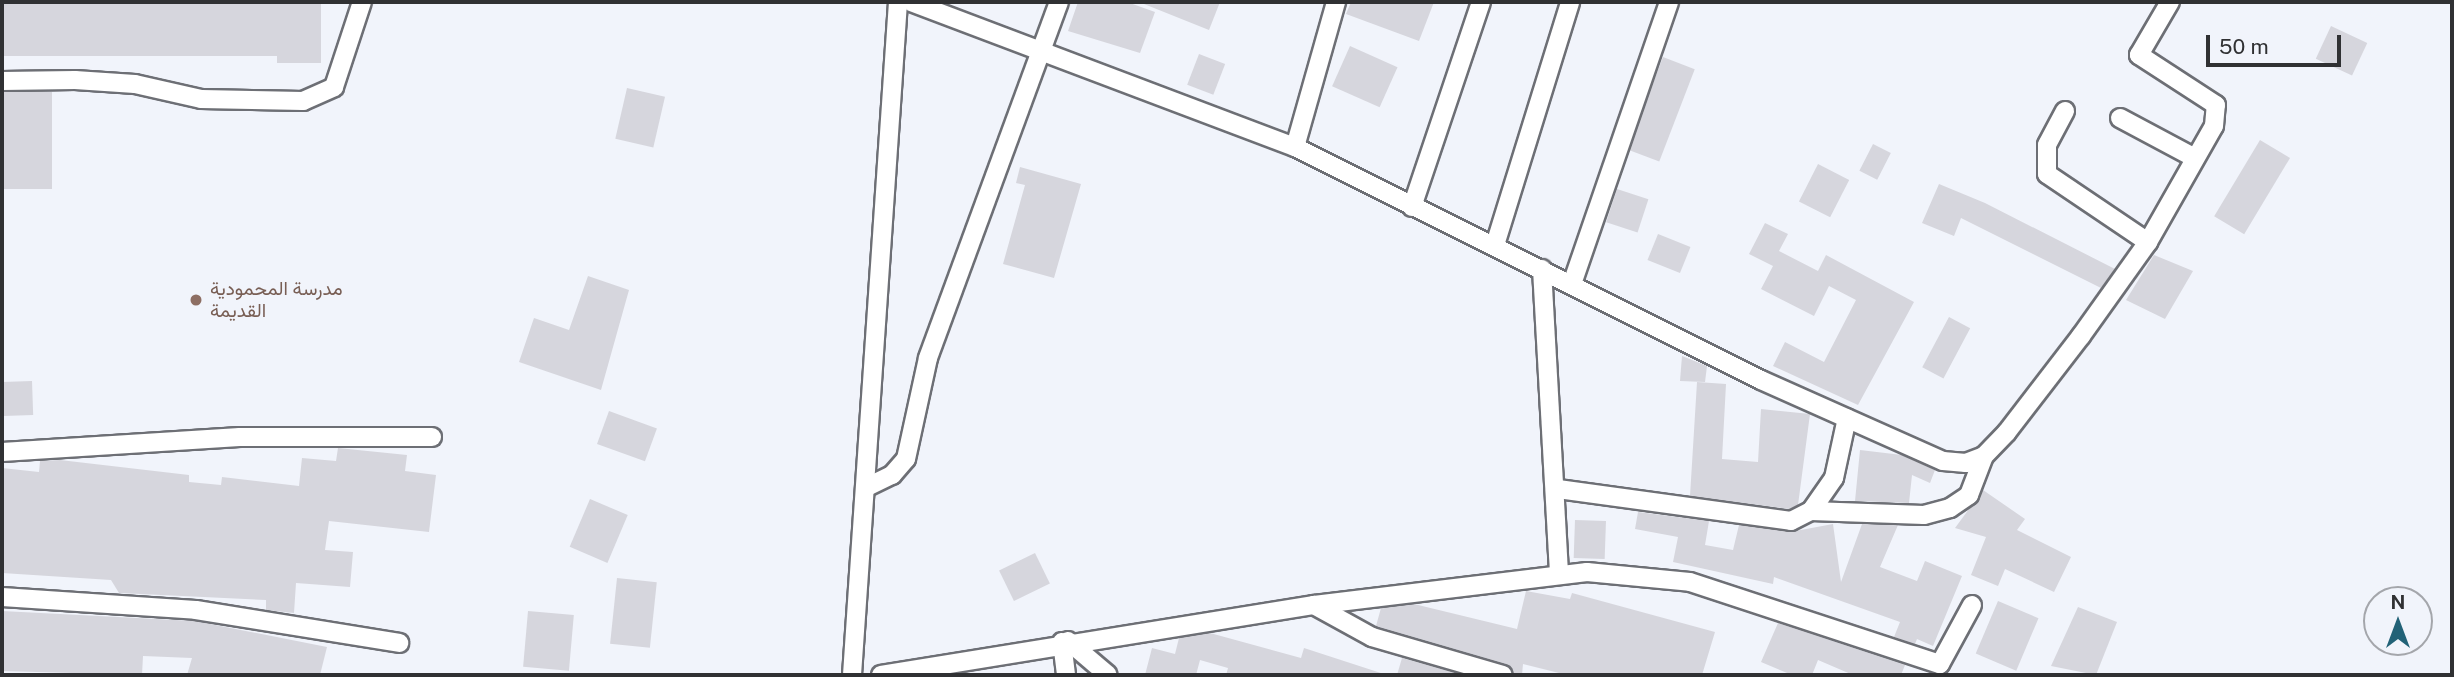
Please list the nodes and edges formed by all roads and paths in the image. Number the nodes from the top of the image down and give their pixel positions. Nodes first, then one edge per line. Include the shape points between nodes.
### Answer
1 (362, 2) edge
2 (898, 2) edge
3 (911, 2) edge
4 (1059, 2) edge
5 (1336, 2) edge
6 (1481, 2) edge
7 (1570, 2) edge
8 (1669, 2) edge
9 (2170, 2) edge
10 (1045, 50) junction
11 (2, 82) edge
12 (2065, 111) dead end
13 (2120, 118) dead end
14 (1295, 147) junction
15 (2195, 158) junction
16 (1412, 207) junction
17 (2148, 242) junction
18 (1495, 245) junction
19 (1542, 269) junction
20 (1572, 284) junction
21 (1847, 418) junction
22 (432, 437) dead end
23 (2, 452) edge
24 (1984, 456) junction
25 (867, 486) junction
26 (1558, 489) junction
27 (1811, 511) junction
28 (1559, 574) junction
29 (2, 597) edge
30 (1314, 605) junction
31 (1972, 605) dead end
32 (1065, 642) junction
33 (399, 643) dead end
34 (852, 675) edge
35 (881, 675) edge
36 (1066, 675) edge
37 (1108, 675) edge
38 (1503, 675) edge

1 - 11 street via 334,88 303,101 201,99 135,84 75,80
2 - 25 street
3 - 10 street
4 - 10 street
5 - 14 street
6 - 16 street
7 - 18 street
8 - 20 street
9 - 15 street via 2139,55 2216,105 2214,126
10 - 14 street
10 - 25 street via 928,358 906,459 892,475
12 - 17 street via 2047,145 2047,174
13 - 15 street
14 - 16 street
15 - 17 street
16 - 18 street
17 - 24 street
18 - 19 street
19 - 20 street
19 - 26 street
20 - 21 street
21 - 24 street via 1943,461 1966,463
21 - 27 street via 1834,478
22 - 23 street via 240,437
24 - 27 street via 1969,495 1951,508 1924,515
25 - 34 street
26 - 27 street via 1791,521
26 - 28 street
28 - 30 street
28 - 31 street via 1650,573 1690,582 1940,664
29 - 33 street via 196,610
30 - 32 street
30 - 38 street via 1373,638
32 - 35 street
32 - 36 street
32 - 37 street

